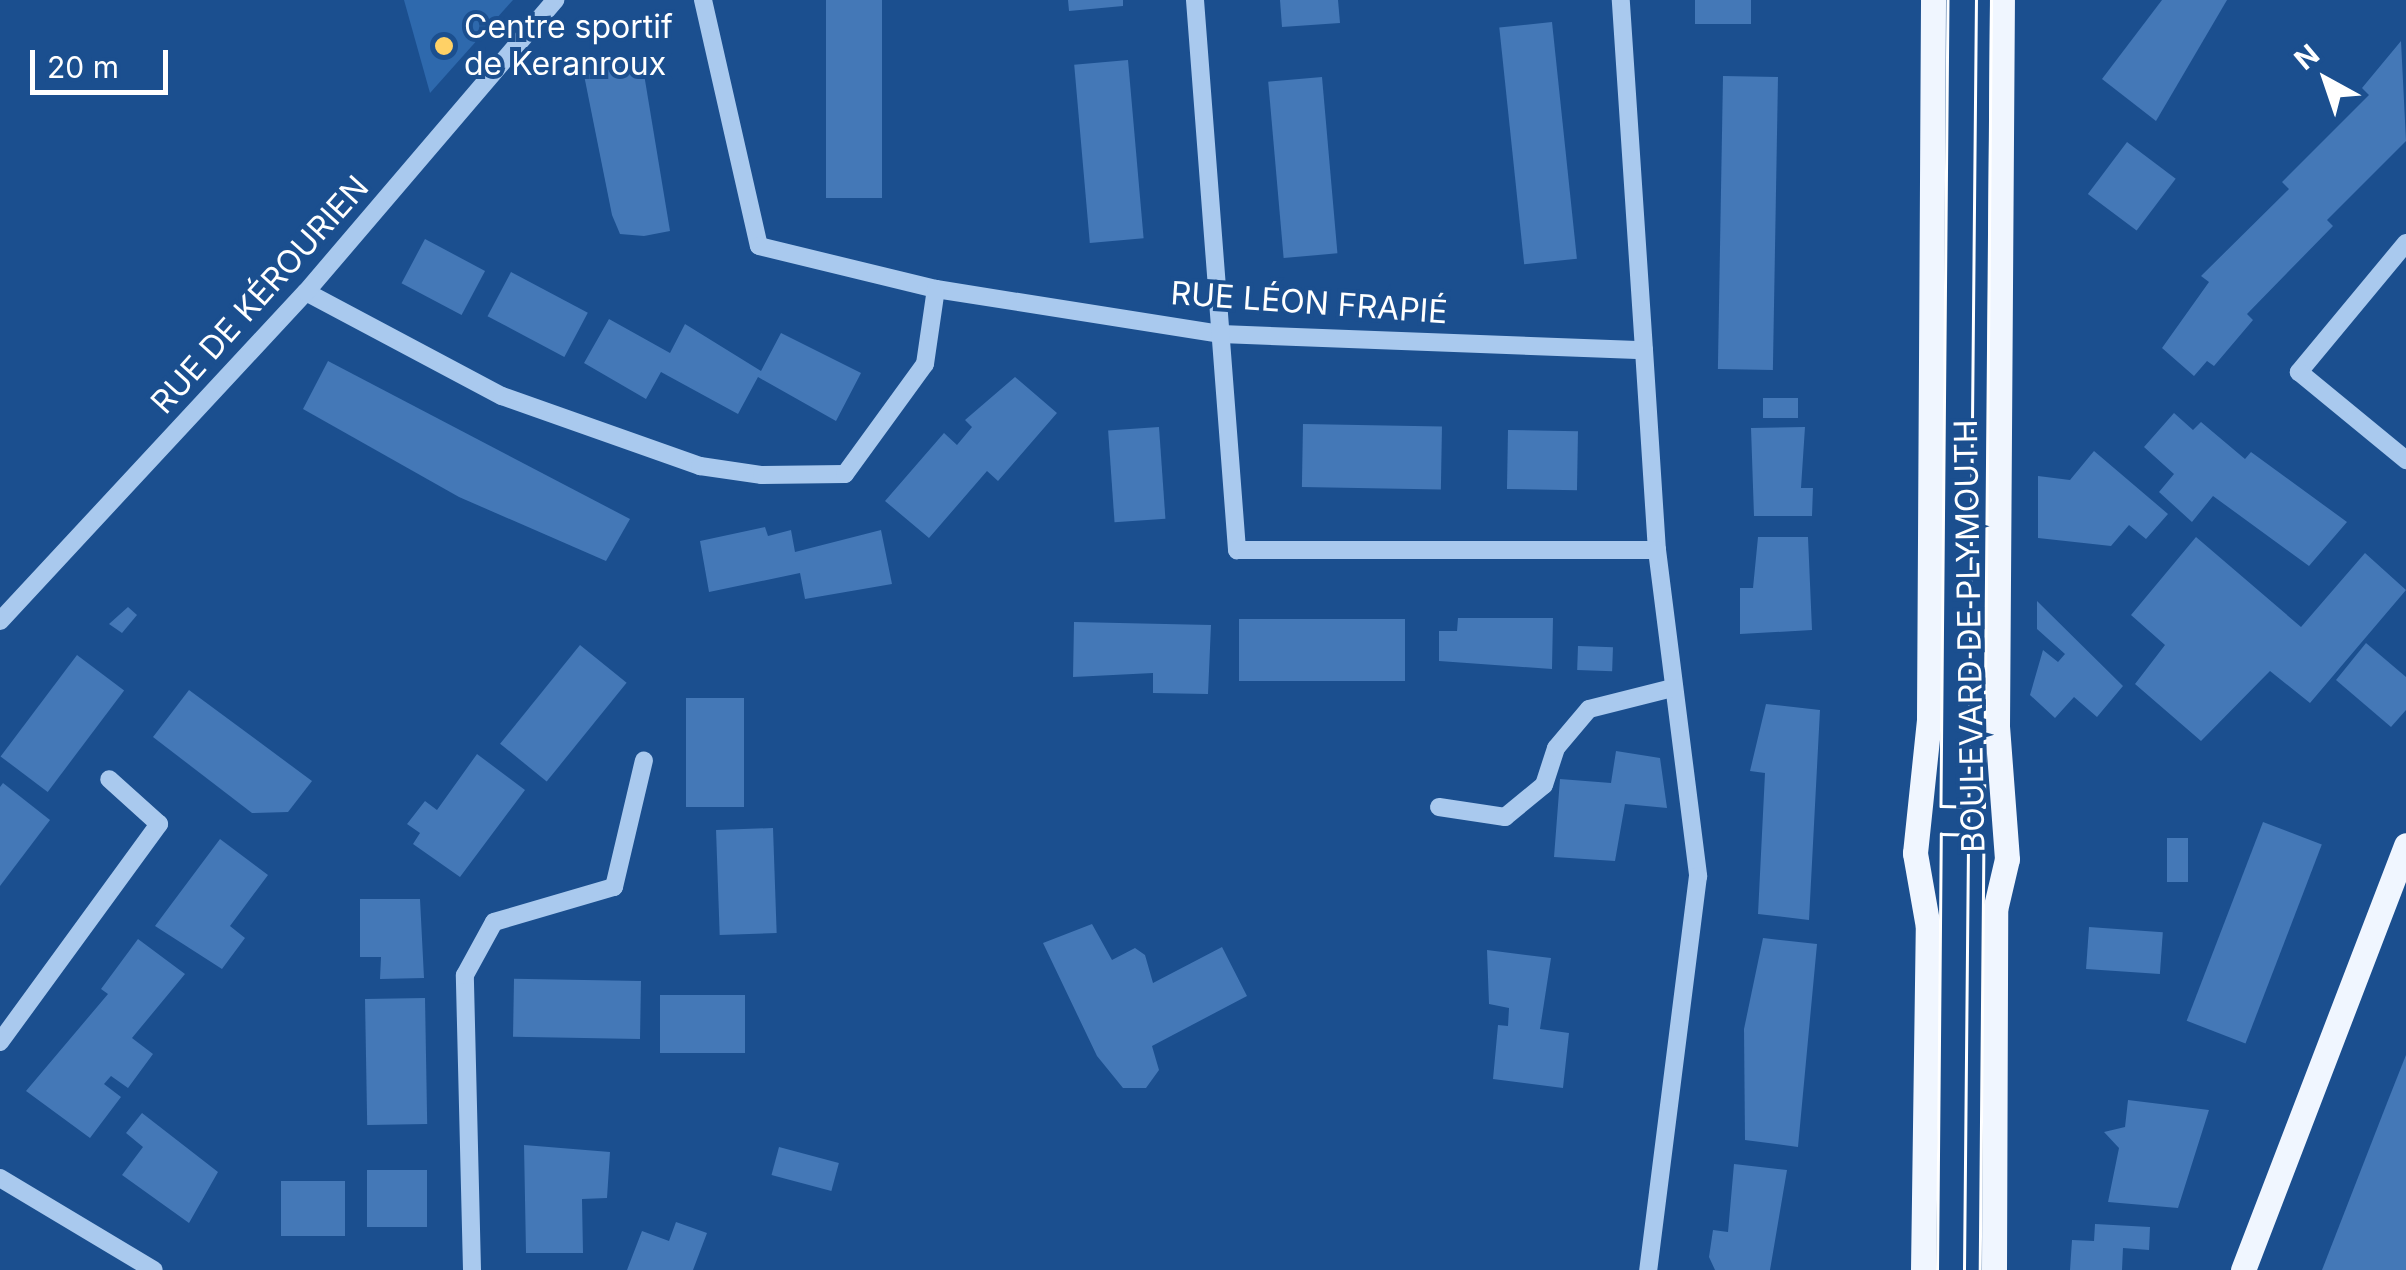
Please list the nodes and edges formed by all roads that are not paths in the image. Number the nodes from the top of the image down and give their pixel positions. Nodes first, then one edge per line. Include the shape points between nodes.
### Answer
1 (555, 0) edge
2 (703, 0) edge
3 (1195, 0) edge
4 (1622, 0) edge
5 (1933, 0) edge
6 (2002, 0) edge
7 (2406, 243) edge
8 (936, 289) junction
9 (306, 292) junction
10 (1221, 334) junction
11 (1644, 350) junction
12 (2406, 460) edge
13 (1657, 550) junction
14 (0, 620) edge
15 (1672, 688) junction
16 (644, 760) dead end
17 (109, 780) dead end
18 (1439, 807) dead end
19 (2406, 846) edge
20 (0, 1042) edge
21 (0, 1178) edge
22 (2240, 1265) edge
23 (154, 1270) edge
24 (472, 1270) edge
25 (1648, 1270) edge
26 (1922, 1270) edge
27 (1994, 1270) edge

1 - 9 street, RUE DE KÉROURIEN
2 - 8 street, RUE LÉON FRAPIÉ via 759,246
3 - 10 street
4 - 11 street
5 - 26 main road, BOULEVARD DE PLYMOUTH via 1929,720 1915,853 1928,926
6 - 27 main road, BOULEVARD DE PLYMOUTH via 1997,727 2008,840 1995,910
7 - 12 street via 2298,372
8 - 9 street via 925,364 845,474 778,475 700,466 502,396
8 - 10 street, RUE LÉON FRAPIÉ
9 - 14 street, RUE DE KÉROURIEN
10 - 11 street, RUE LÉON FRAPIÉ
10 - 13 street via 1236,550
11 - 13 street
13 - 15 street
15 - 18 street via 1589,709 1556,748 1544,784 1505,817
15 - 25 street via 1698,876
16 - 24 street via 614,887 494,922 464,975
17 - 20 street via 159,824
19 - 22 main road
21 - 23 street

